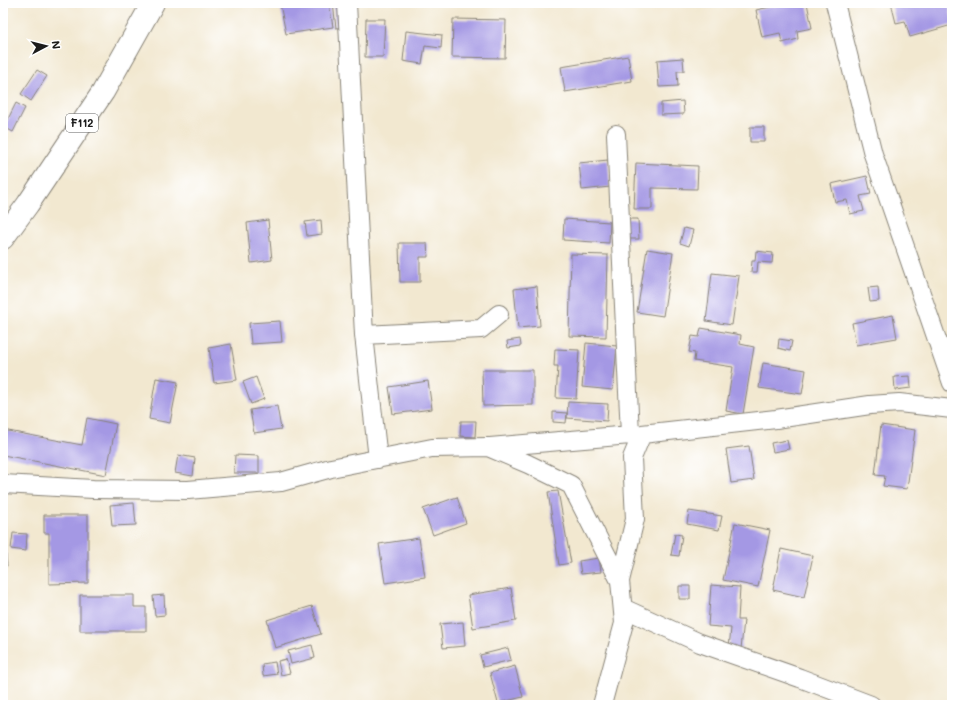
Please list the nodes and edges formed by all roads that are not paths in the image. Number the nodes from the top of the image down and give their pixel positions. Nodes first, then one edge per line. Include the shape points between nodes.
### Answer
1 (153, 3) edge
2 (347, 3) edge
3 (835, 3) edge
4 (616, 134) dead end
5 (3, 238) edge
6 (499, 314) dead end
7 (364, 335) junction
8 (952, 383) edge
9 (952, 409) edge
10 (636, 435) junction
11 (488, 447) junction
12 (378, 459) junction
13 (3, 484) edge
14 (620, 581) junction
15 (623, 608) junction
16 (602, 705) edge
17 (871, 705) edge

1 - 5 main road, F112 via 103,92
2 - 7 street
3 - 8 street via 873,154
4 - 10 street
6 - 7 street via 481,329
7 - 12 street
9 - 10 street via 899,403 870,405
10 - 11 street
10 - 14 street via 632,458 635,519
11 - 12 street via 432,448
11 - 14 street via 571,485
12 - 13 street via 331,468 281,482 188,490 93,489
14 - 15 street
15 - 16 street via 624,623
15 - 17 street via 700,643

